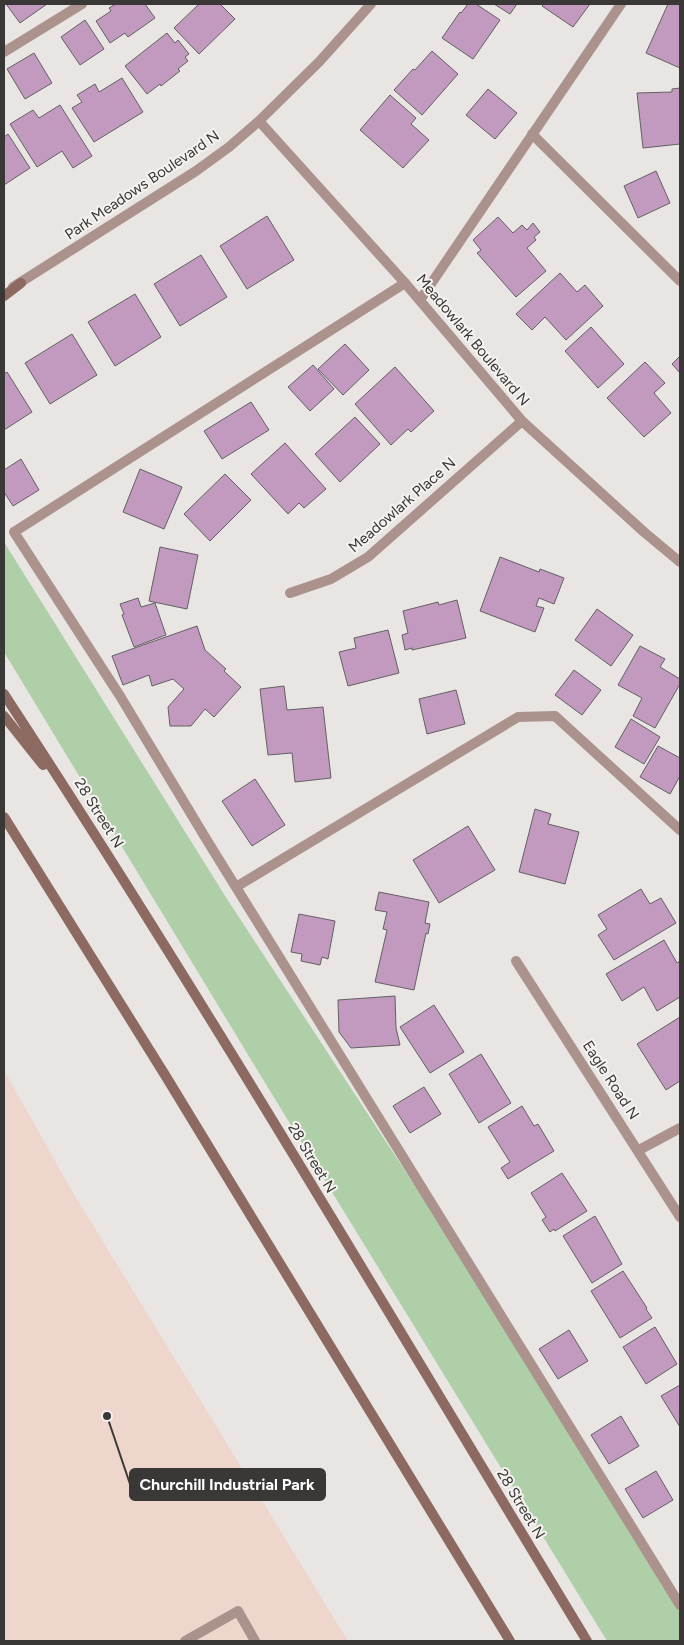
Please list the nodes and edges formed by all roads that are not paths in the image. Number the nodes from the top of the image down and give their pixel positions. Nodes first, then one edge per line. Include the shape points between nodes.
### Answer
1 (82, 4) edge
2 (371, 4) edge
3 (621, 4) edge
4 (4, 52) edge
5 (259, 121) junction
6 (532, 134) junction
7 (680, 281) edge
8 (21, 283) junction
9 (405, 283) junction
10 (4, 288) edge
11 (4, 295) edge
12 (420, 300) junction
13 (522, 421) junction
14 (680, 562) edge
15 (290, 593) dead end
16 (4, 694) edge
17 (4, 716) edge
18 (80, 810) junction
19 (4, 817) edge
20 (671, 822) junction
21 (680, 830) edge
22 (680, 837) edge
23 (236, 887) junction
24 (516, 961) dead end
25 (680, 1128) edge
26 (639, 1150) junction
27 (680, 1217) edge
28 (680, 1605) edge
29 (185, 1641) edge
30 (255, 1641) edge
31 (510, 1641) edge
32 (586, 1641) edge

1 - 4 street
2 - 5 street, Park Meadows Boulevard N via 319,62
3 - 6 street
5 - 8 street, Park Meadows Boulevard N via 196,171
5 - 9 street, Meadowlark Boulevard N
6 - 7 street
6 - 12 street
8 - 10 main road
8 - 11 main road
9 - 12 street, Meadowlark Boulevard N
9 - 23 street via 14,532 120,696
12 - 13 street, Meadowlark Boulevard N
13 - 14 street, Meadowlark Boulevard N
13 - 15 street, Meadowlark Place N via 368,557 331,579
16 - 18 main road, 28 Street N
17 - 18 main road
18 - 32 main road, 28 Street N
19 - 31 main road
20 - 21 street
20 - 22 street
20 - 23 street via 555,716 518,716
23 - 28 street
24 - 26 street, Eagle Road N
25 - 26 street
26 - 27 street, Eagle Road N
29 - 30 street via 238,1611

